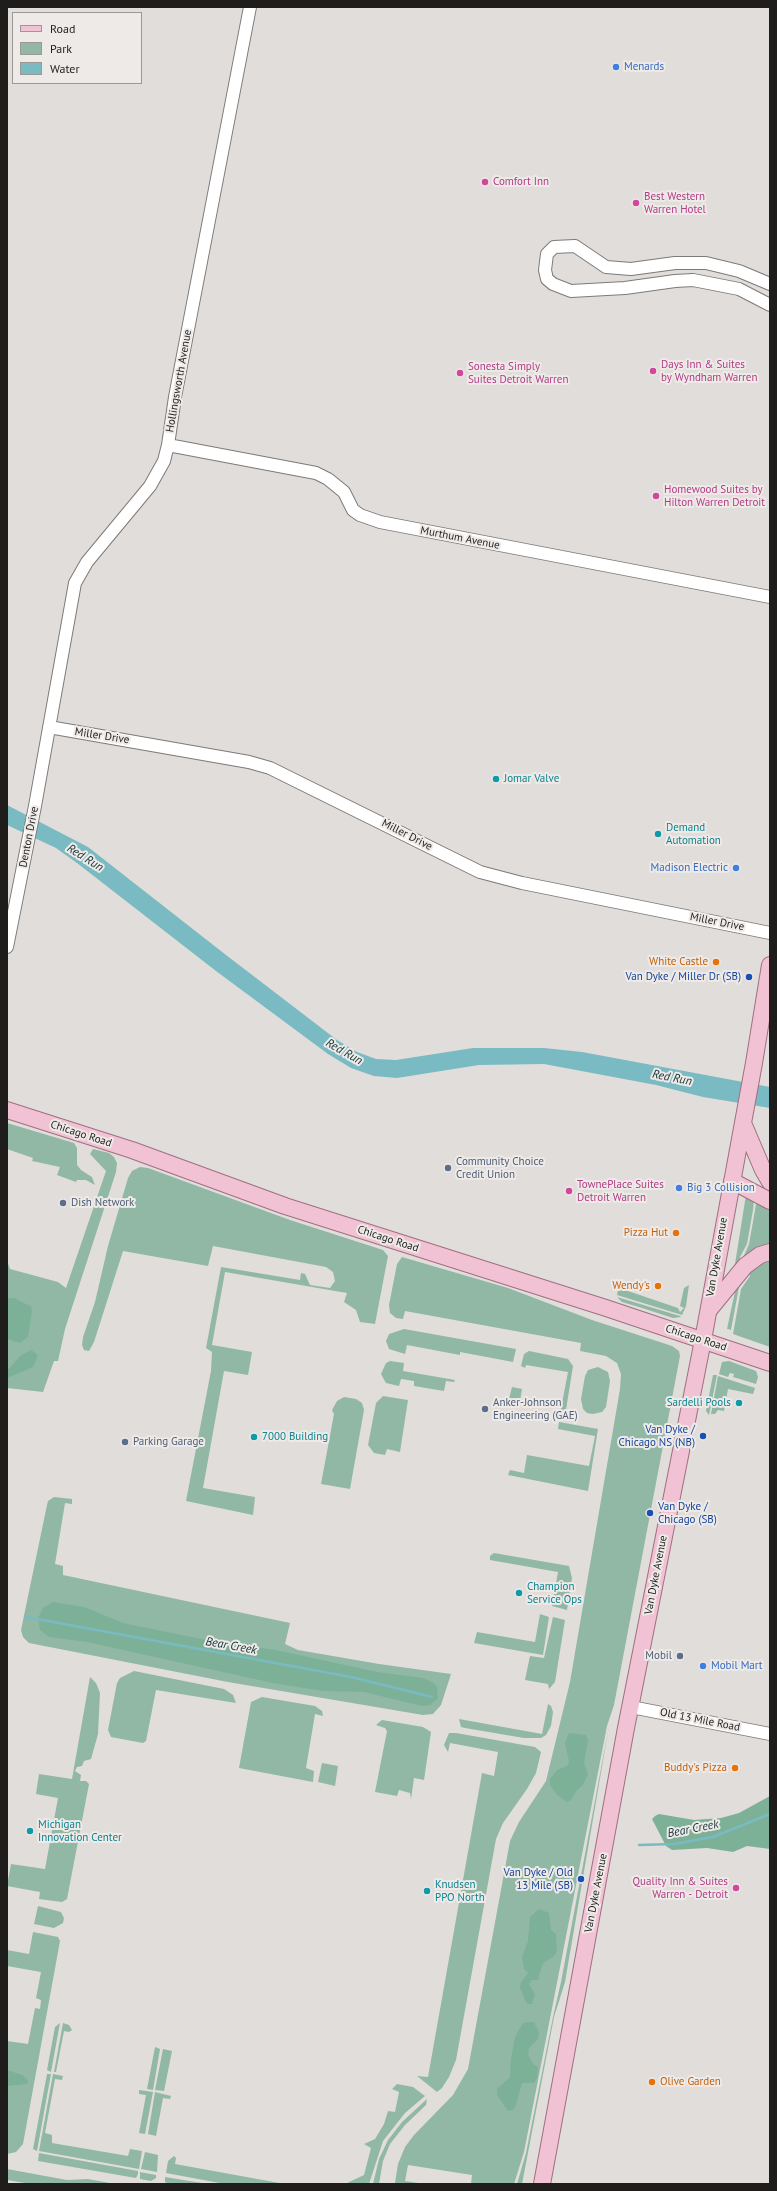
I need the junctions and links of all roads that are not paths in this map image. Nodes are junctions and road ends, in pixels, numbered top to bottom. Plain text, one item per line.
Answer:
1 (250, 7) edge
2 (672, 263) junction
3 (739, 271) junction
4 (675, 280) junction
5 (770, 284) edge
6 (739, 289) junction
7 (770, 305) edge
8 (168, 445) junction
9 (770, 597) edge
10 (49, 727) junction
11 (770, 933) edge
12 (7, 947) edge
13 (770, 965) edge
14 (7, 1110) edge
15 (743, 1123) junction
16 (732, 1181) junction
17 (770, 1182) edge
18 (770, 1201) edge
19 (770, 1252) edge
20 (708, 1311) junction
21 (703, 1340) junction
22 (770, 1363) edge
23 (631, 1707) junction
24 (770, 1734) edge
25 (542, 2184) edge

1 - 8 street, Hollingsworth Avenue
2 - 3 street
2 - 4 street
2 - 4 street
3 - 5 street
3 - 6 street
4 - 6 street
6 - 7 street
8 - 9 street, Murthum Avenue
8 - 10 street, Hollingsworth Avenue
10 - 11 street, Miller Drive
10 - 12 street, Denton Drive
13 - 15 main road, Van Dyke Avenue
14 - 21 main road, Chicago Road
15 - 16 main road, Van Dyke Avenue
15 - 17 main road
16 - 18 main road
16 - 20 main road, Van Dyke Avenue
19 - 20 main road
20 - 21 main road, Van Dyke Avenue
21 - 22 main road, Chicago Road
21 - 23 main road, Van Dyke Avenue
23 - 24 street, Old 13 Mile Road
23 - 25 main road, Van Dyke Avenue

